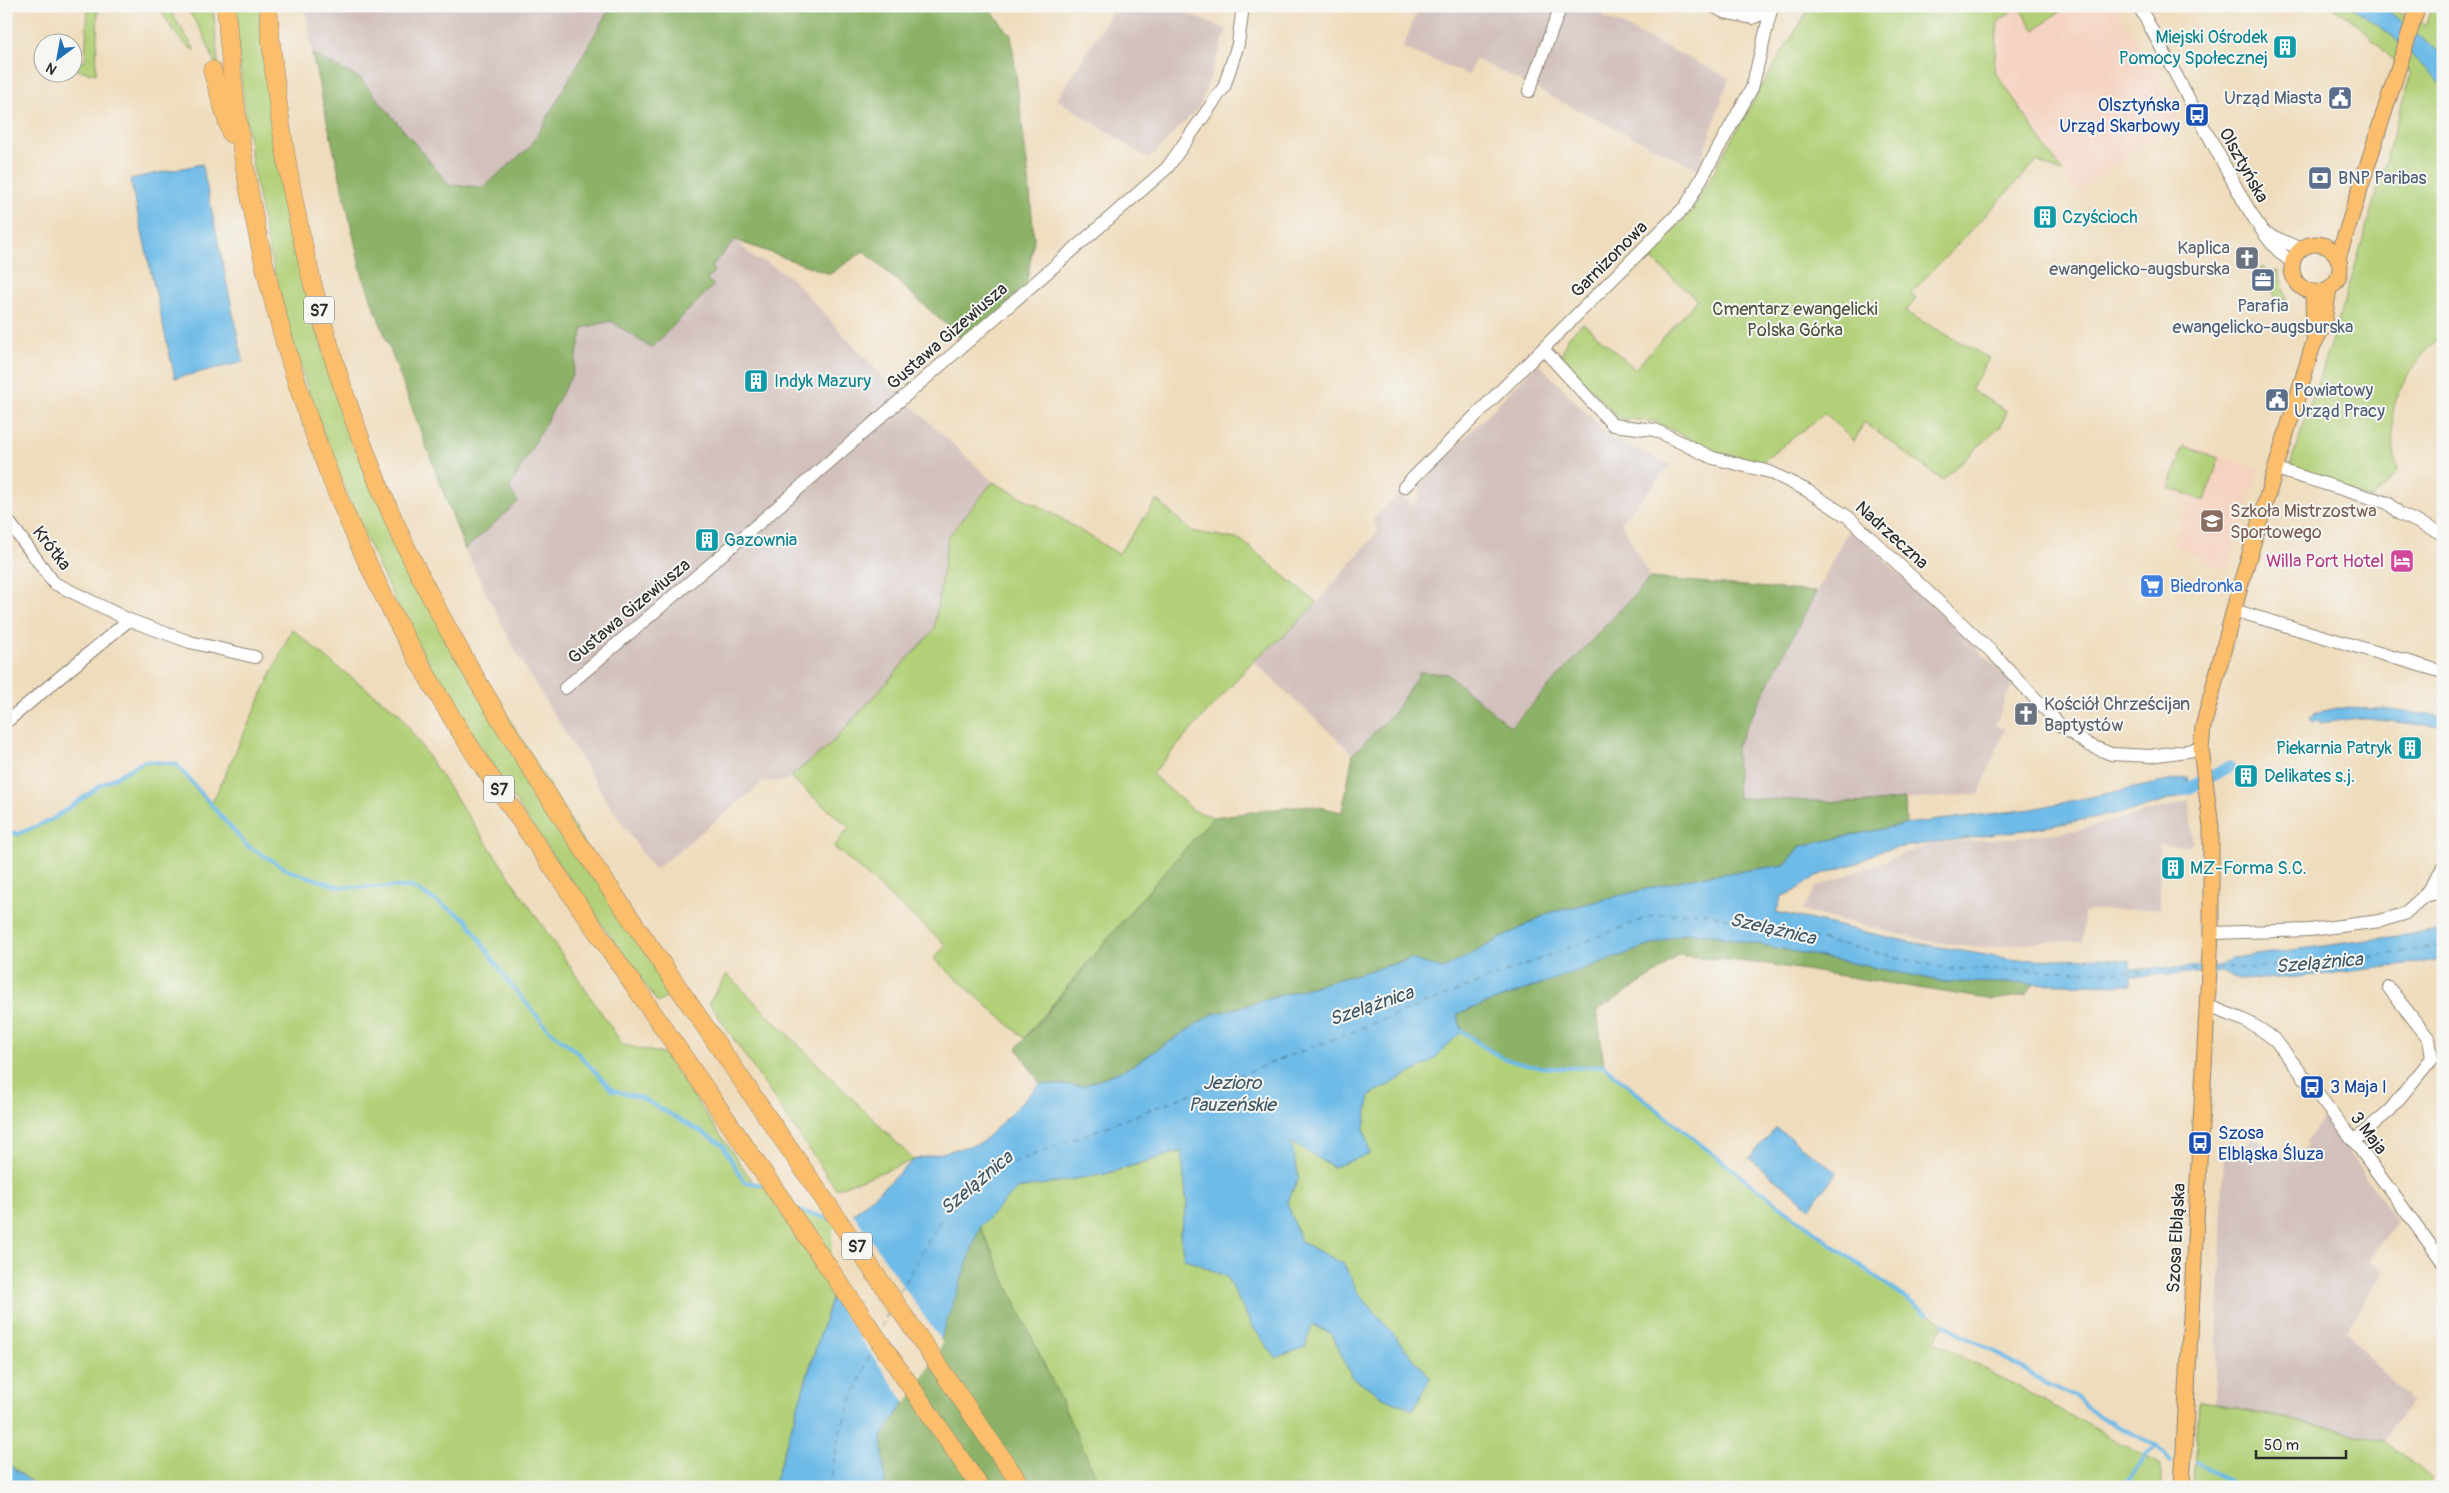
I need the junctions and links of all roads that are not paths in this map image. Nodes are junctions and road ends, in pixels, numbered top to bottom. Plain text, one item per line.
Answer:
1 (226, 6) edge
2 (268, 6) edge
3 (1243, 6) edge
4 (1561, 6) edge
5 (1713, 6) edge
6 (2138, 6) edge
7 (2418, 6) edge
8 (1772, 8) edge
9 (212, 70) dead end
10 (1529, 91) dead end
11 (250, 195) junction
12 (2352, 218) junction
13 (2266, 233) junction
14 (2325, 245) junction
15 (2301, 249) junction
16 (2338, 258) junction
17 (2292, 262) junction
18 (2329, 288) junction
19 (2313, 292) junction
20 (2313, 345) junction
21 (1544, 350) junction
22 (2276, 469) junction
23 (1404, 487) dead end
24 (6, 518) edge
25 (2443, 534) edge
26 (2234, 610) junction
27 (129, 620) junction
28 (255, 657) dead end
29 (2443, 672) edge
30 (565, 688) dead end
31 (6, 722) edge
32 (2200, 749) junction
33 (2443, 868) edge
34 (2443, 892) edge
35 (2424, 896) junction
36 (2210, 937) junction
37 (2389, 988) dead end
38 (2207, 1006) junction
39 (2438, 1058) edge
40 (2354, 1141) junction
41 (2443, 1262) edge
42 (980, 1487) edge
43 (1022, 1487) edge
44 (2182, 1487) edge

1 - 11 highway, S7
2 - 43 highway, S7
3 - 30 street, Gustawa Gizewiusza
4 - 10 street
5 - 8 street, Garnizonowa
6 - 13 street, Olsztyńska
7 - 12 main road
8 - 21 street, Garnizonowa
9 - 11 highway
11 - 42 highway, S7
12 - 14 main road
12 - 16 main road
13 - 15 street, Olsztyńska
13 - 17 street, Olsztyńska
14 - 15 main road
14 - 16 main road
15 - 17 main road
16 - 18 main road
17 - 19 main road
18 - 19 main road
18 - 20 main road
19 - 20 main road
20 - 22 main road, Szosa Elbląska
21 - 23 street, Garnizonowa
21 - 32 street, Nadrzeczna
22 - 25 street
22 - 26 main road, Szosa Elbląska
24 - 27 street, Krótka
26 - 29 street
26 - 32 main road, Szosa Elbląska
27 - 28 street, Krótka
27 - 31 street
32 - 36 main road, Szosa Elbląska
33 - 35 street
34 - 35 street
35 - 36 street
36 - 38 main road, Szosa Elbląska
37 - 39 street
38 - 40 street, 3 Maja
38 - 44 main road, Szosa Elbląska
39 - 40 street
40 - 41 street, 3 Maja

